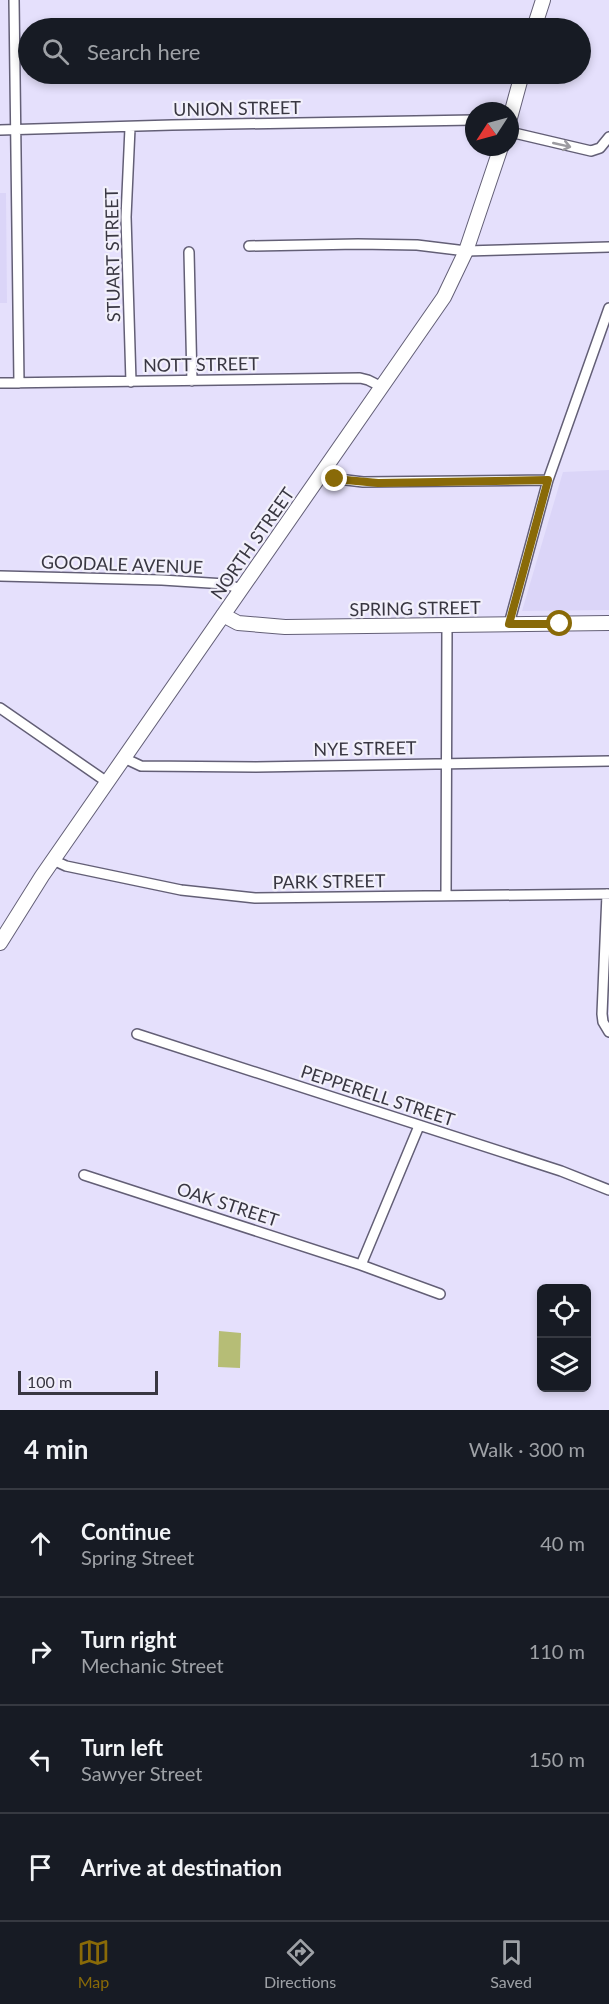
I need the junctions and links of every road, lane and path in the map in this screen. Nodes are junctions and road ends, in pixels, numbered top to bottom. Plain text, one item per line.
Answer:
1 (14, 0) edge
2 (543, 0) edge
3 (537, 18) edge
4 (519, 84) edge
5 (514, 102) edge
6 (465, 120) edge
7 (130, 128) junction
8 (0, 130) edge
9 (16, 130) junction
10 (519, 134) edge
11 (609, 137) edge
12 (498, 156) edge
13 (249, 246) dead end
14 (609, 247) edge
15 (466, 250) junction
16 (189, 252) dead end
17 (609, 308) edge
18 (192, 381) junction
19 (131, 382) junction
20 (0, 383) edge
21 (19, 383) junction
22 (382, 387) junction
23 (322, 474) junction
24 (548, 480) junction
25 (0, 576) edge
26 (241, 589) junction
27 (223, 615) junction
28 (609, 623) edge
29 (509, 624) junction
30 (447, 626) junction
31 (0, 708) edge
32 (124, 759) junction
33 (609, 761) edge
34 (446, 763) junction
35 (107, 782) junction
36 (53, 860) junction
37 (608, 894) edge
38 (446, 895) junction
39 (0, 943) edge
40 (609, 1032) edge
41 (137, 1034) dead end
42 (419, 1126) junction
43 (84, 1175) dead end
44 (609, 1190) edge
45 (361, 1265) junction
46 (440, 1294) dead end

1 - 9 street
2 - 3 main road
4 - 5 main road
6 - 7 street, UNION STREET
7 - 9 street, UNION STREET
7 - 19 street, STUART STREET
8 - 9 street, UNION STREET
9 - 21 street
10 -> 11 street
12 - 15 main road, NORTH STREET
13 - 15 street
14 - 15 street
15 - 22 main road, NORTH STREET
16 - 18 street
17 - 24 street
18 - 19 street, NOTT STREET
18 - 22 street, NOTT STREET
19 - 21 street, NOTT STREET
20 - 21 street, NOTT STREET
22 - 23 main road, NORTH STREET
23 - 24 street
23 - 26 main road, NORTH STREET
24 - 29 street
25 - 26 street, GOODALE AVENUE
26 - 27 main road, NORTH STREET
27 - 30 main road, SPRING STREET
27 - 32 main road, NORTH STREET
28 - 29 main road, SPRING STREET
29 - 30 main road, SPRING STREET
30 - 34 street
31 - 35 street
32 - 34 street, NYE STREET
32 - 35 main road, NORTH STREET
33 - 34 street, NYE STREET
34 - 38 street
35 - 36 main road, NORTH STREET
36 - 38 street, PARK STREET
36 - 39 main road, NORTH STREET
37 - 38 street, PARK STREET
37 - 40 street
41 - 42 street, PEPPERELL STREET
42 - 44 street, PEPPERELL STREET
42 - 45 street
43 - 45 street, OAK STREET
45 - 46 street, OAK STREET

